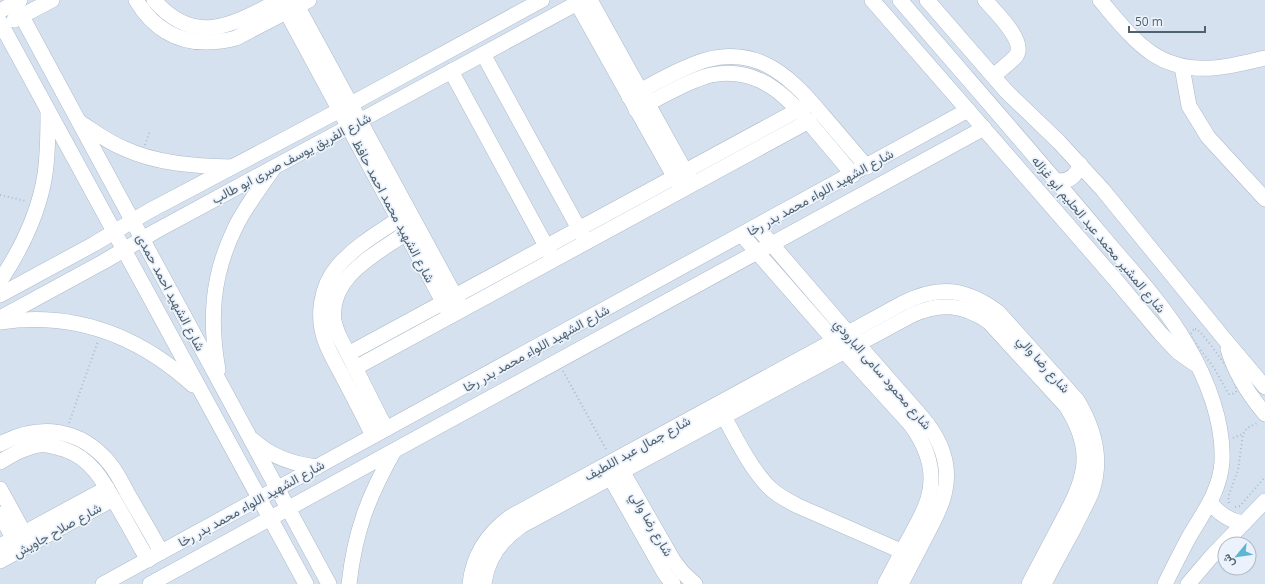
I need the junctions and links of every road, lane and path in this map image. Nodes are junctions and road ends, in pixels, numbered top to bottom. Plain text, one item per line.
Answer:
1 (52, 0) edge
2 (136, 0) edge
3 (154, 0) edge
4 (542, 0) edge
5 (872, 0) edge
6 (900, 0) edge
7 (927, 0) edge
8 (985, 0) edge
9 (1100, 0) edge
10 (583, 1) edge
11 (291, 3) edge
12 (17, 5) edge
13 (0, 11) edge
14 (1, 25) edge
15 (483, 54) junction
16 (1265, 58) edge
17 (1182, 67) junction
18 (451, 71) junction
19 (993, 76) junction
20 (639, 100) junction
21 (811, 102) junction
22 (345, 107) junction
23 (798, 110) junction
24 (968, 110) junction
25 (48, 111) junction
26 (79, 122) junction
27 (809, 122) junction
28 (354, 124) junction
29 (984, 128) junction
30 (1080, 164) junction
31 (275, 166) junction
32 (867, 167) junction
33 (232, 168) junction
34 (853, 174) junction
35 (1091, 176) junction
36 (684, 181) junction
37 (1057, 182) junction
38 (0, 194) edge
39 (1069, 196) junction
40 (1265, 199) edge
41 (39, 204) junction
42 (399, 219) junction
43 (133, 221) junction
44 (757, 227) junction
45 (114, 233) junction
46 (406, 233) junction
47 (583, 235) junction
48 (742, 235) junction
49 (143, 239) junction
50 (772, 245) junction
51 (124, 250) junction
52 (758, 252) junction
53 (550, 253) junction
54 (0, 281) edge
55 (0, 295) edge
56 (453, 306) junction
57 (0, 318) edge
58 (0, 322) edge
59 (102, 329) junction
60 (1226, 341) junction
61 (846, 342) junction
62 (351, 361) junction
63 (557, 362) junction
64 (1198, 366) junction
65 (221, 385) junction
66 (1265, 386) edge
67 (1227, 391) joint
68 (202, 394) junction
69 (720, 410) junction
70 (1262, 418) edge
71 (380, 433) junction
72 (65, 434) junction
73 (249, 436) junction
74 (0, 444) edge
75 (394, 451) junction
76 (0, 462) edge
77 (317, 467) junction
78 (613, 467) junction
79 (104, 469) junction
80 (1265, 478) edge
81 (0, 489) edge
82 (277, 489) junction
83 (110, 494) junction
84 (260, 498) junction
85 (1265, 501) edge
86 (1210, 502) junction
87 (288, 508) junction
88 (0, 514) edge
89 (270, 518) junction
90 (1244, 524) junction
91 (22, 542) junction
92 (0, 546) edge
93 (162, 552) junction
94 (908, 554) junction
95 (1052, 554) junction
96 (148, 560) junction
97 (0, 561) edge
98 (681, 582) edge
99 (103, 584) edge
100 (150, 584) edge
101 (306, 584) edge
102 (329, 584) edge
103 (349, 584) edge
104 (470, 584) edge
105 (484, 584) edge
106 (885, 584) edge
107 (901, 584) edge
108 (1029, 584) edge
109 (1044, 584) edge
110 (1165, 584) edge
111 (1188, 584) edge

1 - 12 street
2 - 11 street
3 - 11 street
4 - 22 street, شارع الفريق يوسف صبرى ابو طالب
5 - 24 street
6 - 37 street, شارع المشير محمد عبد الحليم ابو غزاله
7 - 19 street
8 - 19 street
9 - 17 street
10 - 15 street, شارع الفريق يوسف صبرى ابو طالب
10 - 20 street
11 - 22 street, شارع الشهيد محمد احمد حافظ
12 - 13 street
12 - 14 street
12 - 26 street, شارع الشهيد احمد حمدى
14 - 25 street, شارع الشهيد احمد حمدى
15 - 18 street, شارع الفريق يوسف صبرى ابو طالب
15 - 47 street
16 - 17 street
17 - 40 street
18 - 28 street, شارع الفريق يوسف صبرى ابو طالب
18 - 53 street
19 - 30 street
20 - 21 street
20 - 23 street
20 - 36 street
21 - 23 street
21 - 32 street
22 - 28 street, شارع الشهيد محمد احمد حافظ
22 - 33 street, شارع الفريق يوسف صبرى ابو طالب
23 - 27 street
23 - 36 street
24 - 29 street
24 - 32 street, شارع الشهيد اللواء محمد بدر رخا
25 - 41 street
25 - 45 street, شارع الشهيد احمد حمدى
26 - 33 street
26 - 43 street, شارع الشهيد احمد حمدى
27 - 34 street
27 - 36 street
28 - 31 street, شارع الفريق يوسف صبرى ابو طالب
28 - 42 street, شارع الشهيد محمد احمد حافظ
28 - 56 street, شارع الشهيد محمد احمد حافظ
29 - 50 street, شارع الشهيد اللواء محمد بدر رخا
29 - 64 street
30 - 35 street
30 - 37 street
31 - 49 street, شارع الفريق يوسف صبرى ابو طالب
31 - 65 street
32 - 34 street, شارع الشهيد اللواء محمد بدر رخا
33 - 43 street, شارع الفريق يوسف صبرى ابو طالب
34 - 44 street, شارع الشهيد اللواء محمد بدر رخا
35 - 39 street
35 - 60 street
36 - 47 street
37 - 39 street, شارع المشير محمد عبد الحليم ابو غزاله
38 - 41 path
39 - 64 street, شارع المشير محمد عبد الحليم ابو غزاله
41 - 54 street
42 - 46 street, شارع الشهيد محمد احمد حافظ
42 - 71 street
43 - 45 street, شارع الفريق يوسف صبرى ابو طالب
43 - 49 street, شارع الشهيد احمد حمدى
44 - 48 street, شارع الشهيد اللواء محمد بدر رخا
44 - 50 street, شارع محمود سامى البارودي
45 - 51 street, شارع الشهيد احمد حمدى
45 - 55 street, شارع الفريق يوسف صبرى ابو طالب
46 - 56 street, شارع الشهيد محمد احمد حافظ
46 - 62 street
47 - 53 street
48 - 52 street, شارع محمود سامى البارودي
48 - 71 street, شارع الشهيد اللواء محمد بدر رخا
49 - 51 street, شارع الفريق يوسف صبرى ابو طالب
49 - 65 street, شارع الشهيد احمد حمدى
50 - 52 street, شارع الشهيد اللواء محمد بدر رخا
50 - 61 street, شارع محمود سامى البارودي
51 - 57 street, شارع الفريق يوسف صبرى ابو طالب
51 - 68 street, شارع الشهيد احمد حمدى
52 - 61 street, شارع محمود سامى البارودي
52 - 63 street, شارع الشهيد اللواء محمد بدر رخا
53 - 56 street
56 - 62 street
58 - 59 street
59 - 68 street
59 - 72 path
60 - 66 street
60 - 70 street
61 - 69 street, شارع جمال عبد اللطيف
61 - 94 street, شارع محمود سامى البارودي
61 - 95 street, شارع رضا والي
62 - 71 street
63 - 75 street, شارع الشهيد اللواء محمد بدر رخا
63 - 78 path
64 - 86 street, شارع المشير محمد عبد الحليم ابو غزاله
65 - 73 street, شارع الشهيد احمد حمدى
67 - 67 path
68 - 84 street, شارع الشهيد احمد حمدى
69 - 78 street, شارع جمال عبد اللطيف
69 - 94 street
70 - 80 path
71 - 77 street, شارع الشهيد اللواء محمد بدر رخا
72 - 74 street
72 - 79 street
73 - 77 street
73 - 82 street, شارع الشهيد احمد حمدى
75 - 87 street, شارع الشهيد اللواء محمد بدر رخا
75 - 103 street
76 - 79 street
77 - 82 street, شارع الشهيد اللواء محمد بدر رخا
78 - 98 street, شارع رضا والي
78 - 104 street, شارع جمال عبد اللطيف
78 - 105 street, شارع جمال عبد اللطيف
79 - 83 street
79 - 93 street
81 - 91 street
82 - 84 street, شارع الشهيد اللواء محمد بدر رخا
82 - 87 street, شارع الشهيد احمد حمدى
83 - 91 street, شارع صلاح جاويش
83 - 96 street
84 - 89 street, شارع الشهيد احمد حمدى
84 - 93 street, شارع الشهيد اللواء محمد بدر رخا
85 - 90 street
86 - 90 street
86 - 110 street, شارع المشير محمد عبد الحليم ابو غزاله
87 - 89 street, شارع الشهيد اللواء محمد بدر رخا
87 - 102 street, شارع الشهيد احمد حمدى
88 - 91 street
89 - 100 street, شارع الشهيد اللواء محمد بدر رخا
89 - 101 street, شارع الشهيد احمد حمدى
90 - 111 street
91 - 92 street, شارع صلاح جاويش
91 - 97 street, شارع صلاح جاويش
93 - 96 street, شارع الشهيد اللواء محمد بدر رخا
94 - 106 street, شارع محمود سامى البارودي
94 - 107 street, شارع محمود سامى البارودي
95 - 108 street, شارع رضا والي
95 - 109 street, شارع رضا والي
96 - 99 street, شارع الشهيد اللواء محمد بدر رخا

